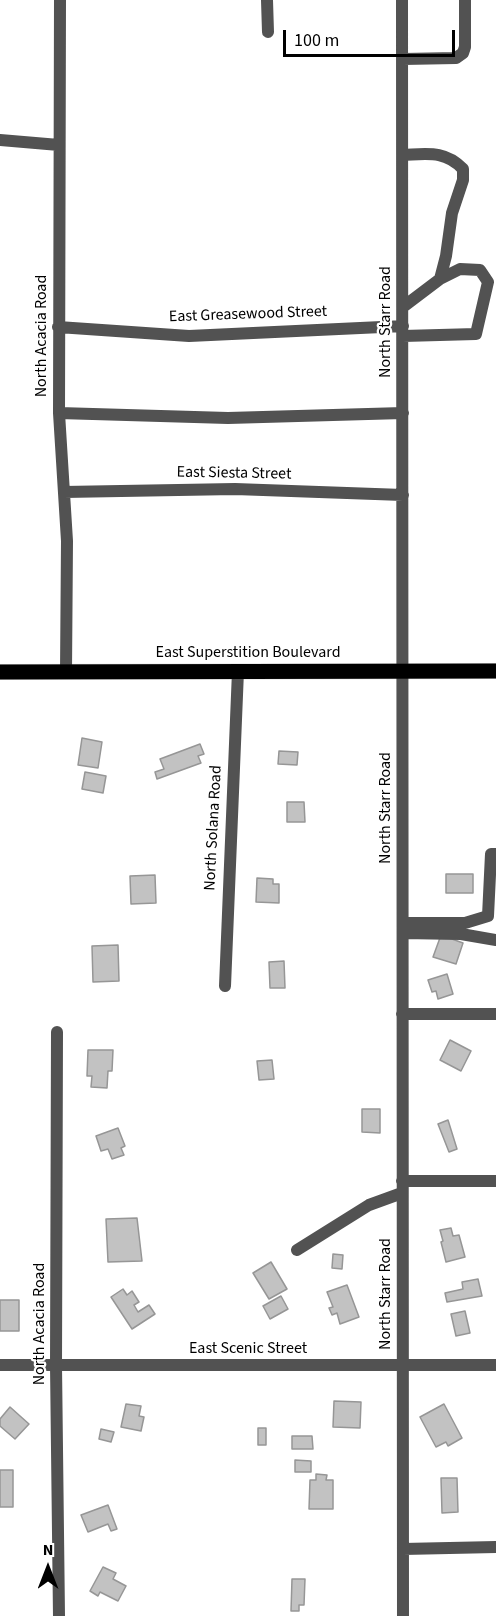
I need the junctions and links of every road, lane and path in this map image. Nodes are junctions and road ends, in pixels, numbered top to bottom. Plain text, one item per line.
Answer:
1 (60, 0) edge
2 (267, 0) edge
3 (402, 0) edge
4 (465, 0) edge
5 (268, 32) dead end
6 (403, 59) junction
7 (0, 140) edge
8 (59, 145) junction
9 (403, 154) junction
10 (440, 279) junction
11 (403, 307) junction
12 (58, 327) junction
13 (403, 331) junction
14 (59, 413) junction
15 (403, 413) junction
16 (64, 492) junction
17 (403, 495) junction
18 (238, 671) junction
19 (403, 671) junction
20 (496, 671) edge
21 (0, 672) edge
22 (66, 672) junction
23 (496, 854) edge
24 (403, 928) junction
25 (496, 940) edge
26 (225, 986) dead end
27 (402, 1014) junction
28 (496, 1014) edge
29 (57, 1032) dead end
30 (496, 1182) edge
31 (402, 1187) junction
32 (297, 1250) dead end
33 (0, 1365) edge
34 (56, 1365) junction
35 (403, 1365) junction
36 (496, 1365) edge
37 (496, 1547) edge
38 (403, 1549) junction
39 (59, 1616) edge
40 (403, 1616) edge

1 - 8 street, North Acacia Road
2 - 5 street
3 - 6 street, North Starr Road
4 - 6 street
6 - 9 street, North Starr Road
7 - 8 street
8 - 12 street, North Acacia Road
9 - 10 street
9 - 11 street, North Starr Road
10 - 11 street
10 - 13 street, East Greasewood Street
11 - 13 street, North Starr Road
12 - 13 street, East Greasewood Street
12 - 14 street, North Acacia Road
13 - 15 street, North Starr Road
14 - 15 street
14 - 16 street, North Acacia Road
15 - 17 street, North Starr Road
16 - 17 street, East Siesta Street
16 - 22 street, North Acacia Road
17 - 19 street, North Starr Road
18 - 19 main road, East Superstition Boulevard
18 - 22 main road, East Superstition Boulevard
18 - 26 street, North Solana Road
19 - 20 main road, East Superstition Boulevard
19 - 24 street, North Starr Road
21 - 22 main road, East Superstition Boulevard
23 - 24 street
24 - 25 street
24 - 27 street, North Starr Road
27 - 28 street
27 - 31 street, North Starr Road
29 - 34 street, North Acacia Road
30 - 31 street
31 - 32 street
31 - 35 street, North Starr Road
33 - 34 street, East Scenic Street
34 - 35 street, East Scenic Street
34 - 39 street, North Acacia Road
35 - 36 street, East Scenic Street
35 - 38 street, North Starr Road
37 - 38 street
38 - 40 street, North Starr Road

